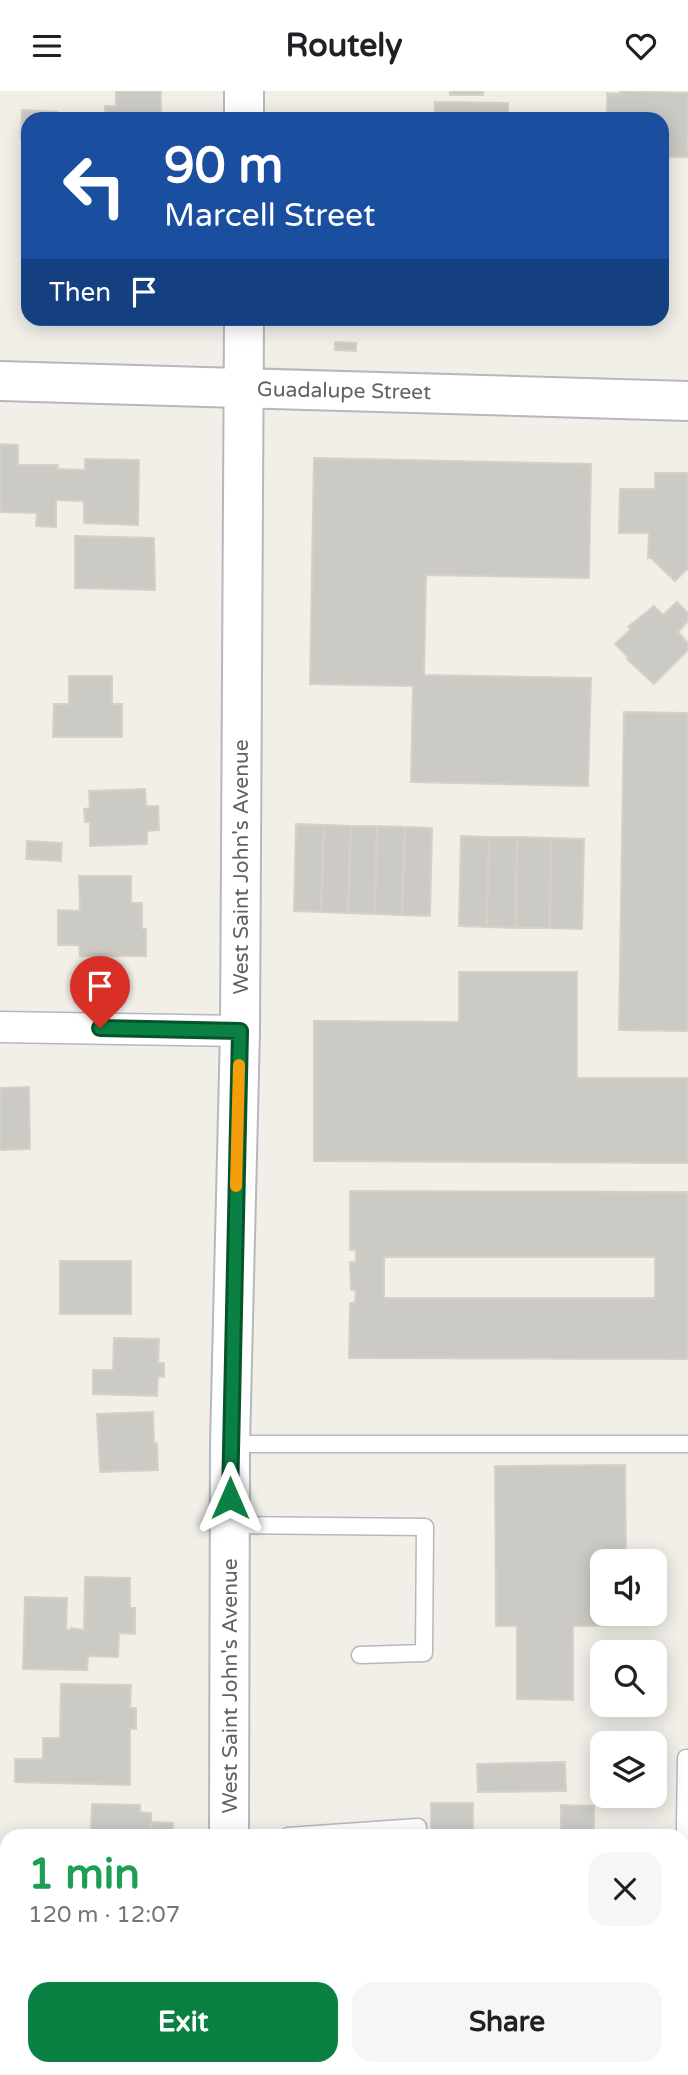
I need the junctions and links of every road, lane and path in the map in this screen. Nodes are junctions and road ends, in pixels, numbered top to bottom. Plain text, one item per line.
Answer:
1 (244, 91) edge
2 (244, 112) edge
3 (244, 326) edge
4 (0, 381) edge
5 (243, 389) junction
6 (688, 401) edge
7 (0, 1027) edge
8 (240, 1031) junction
9 (230, 1444) junction
10 (688, 1444) edge
11 (230, 1525) junction
12 (360, 1655) dead end
13 (688, 1758) edge
14 (418, 1827) dead end
15 (229, 1829) edge
16 (387, 1829) edge
17 (685, 1829) edge

1 - 2 street
3 - 5 street, West Saint John's Avenue
4 - 5 street, Guadalupe Street
5 - 6 street, Guadalupe Street
5 - 8 street, West Saint John's Avenue
7 - 8 street
8 - 9 street, West Saint John's Avenue
9 - 10 lane
9 - 11 street, West Saint John's Avenue
11 - 12 lane
11 - 15 street, West Saint John's Avenue
13 - 17 lane
14 - 16 lane

